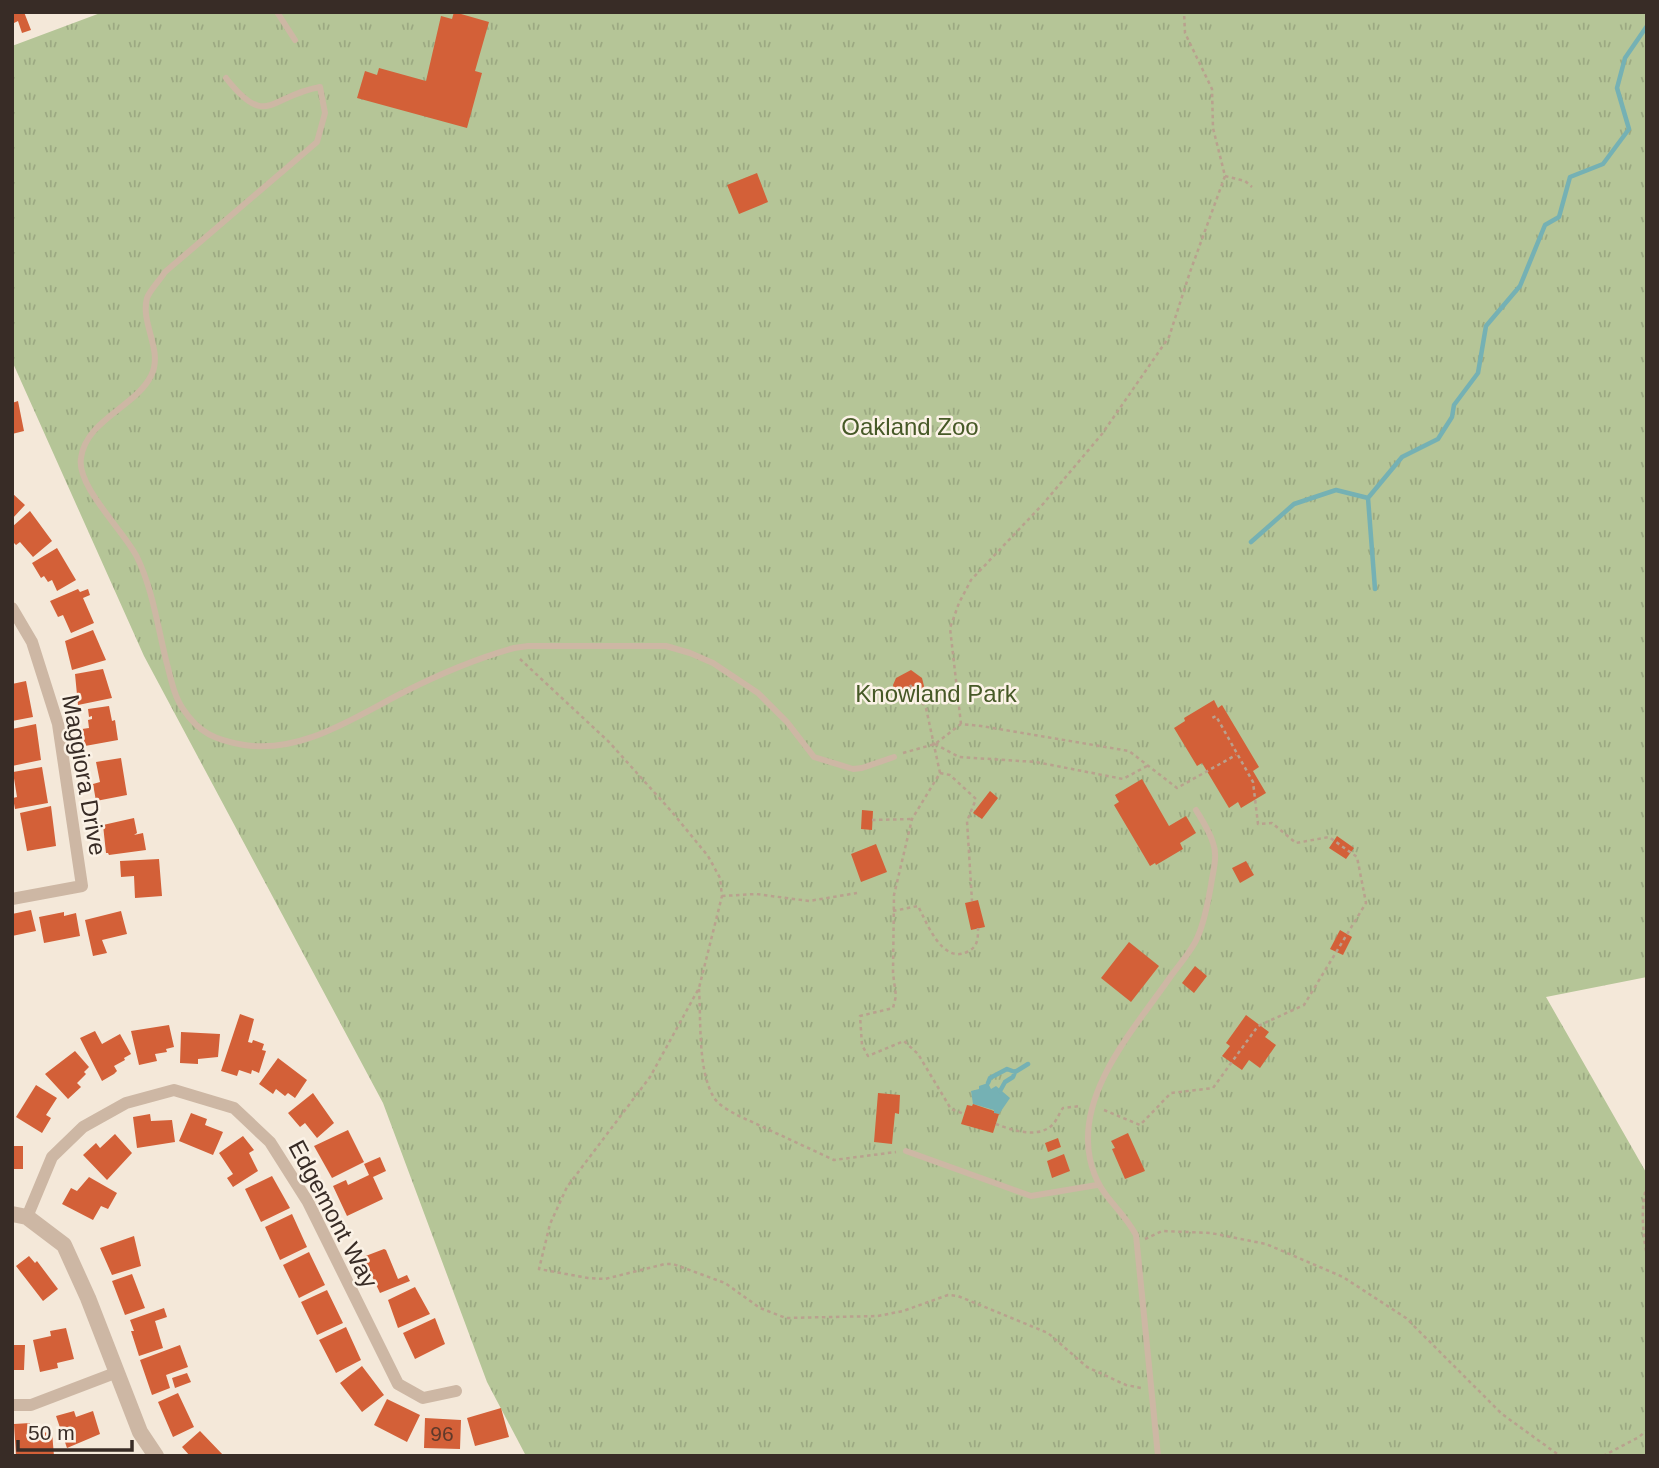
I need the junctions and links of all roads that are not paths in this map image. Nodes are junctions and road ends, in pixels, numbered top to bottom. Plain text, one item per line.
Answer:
1 (277, 12) edge
2 (295, 40) dead end
3 (226, 78) dead end
4 (12, 608) edge
5 (894, 757) road end
6 (1196, 810) dead end
7 (12, 899) edge
8 (906, 1151) road end
9 (1097, 1185) junction
10 (19, 1215) edge
11 (115, 1373) junction
12 (456, 1391) dead end
13 (12, 1405) edge
14 (156, 1456) edge
15 (1158, 1456) edge

1 - 2 lane
3 - 5 lane
4 - 7 street, Maggiora Drive
6 - 9 lane
8 - 9 lane
9 - 15 lane
10 - 11 street
10 - 12 street, Edgemont Way
11 - 13 street
11 - 14 street

